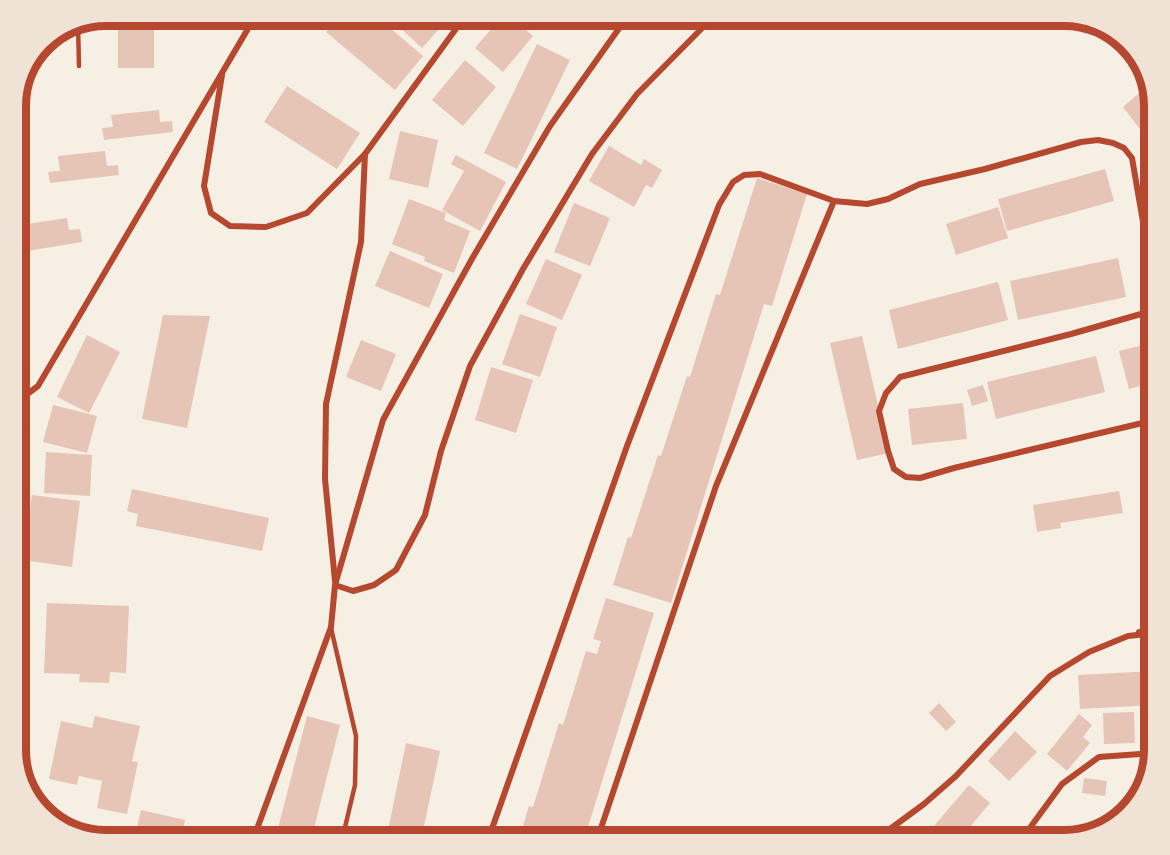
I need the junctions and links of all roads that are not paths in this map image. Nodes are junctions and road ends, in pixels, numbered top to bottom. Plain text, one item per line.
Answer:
1 (250, 25) edge
2 (459, 25) edge
3 (622, 25) edge
4 (705, 25) edge
5 (78, 31) edge
6 (79, 66) dead end
7 (223, 70) junction
8 (365, 154) junction
9 (834, 201) junction
10 (1144, 228) edge
11 (1144, 313) edge
12 (26, 395) edge
13 (1144, 423) edge
14 (335, 585) junction
15 (331, 627) junction
16 (1144, 631) edge
17 (1144, 634) edge
18 (1128, 636) junction
19 (1144, 754) edge
20 (257, 830) edge
21 (344, 830) edge
22 (492, 830) edge
23 (600, 830) edge
24 (889, 830) edge
25 (1028, 830) edge

1 - 7 street
2 - 8 street
3 - 14 street
4 - 14 street
5 - 6 lane
7 - 8 street
7 - 12 street
8 - 14 street
9 - 10 street
9 - 22 street
9 - 23 street
11 - 13 street
14 - 15 street
15 - 20 street
15 - 21 lane
16 - 18 street
17 - 18 street
18 - 24 street
19 - 25 street

